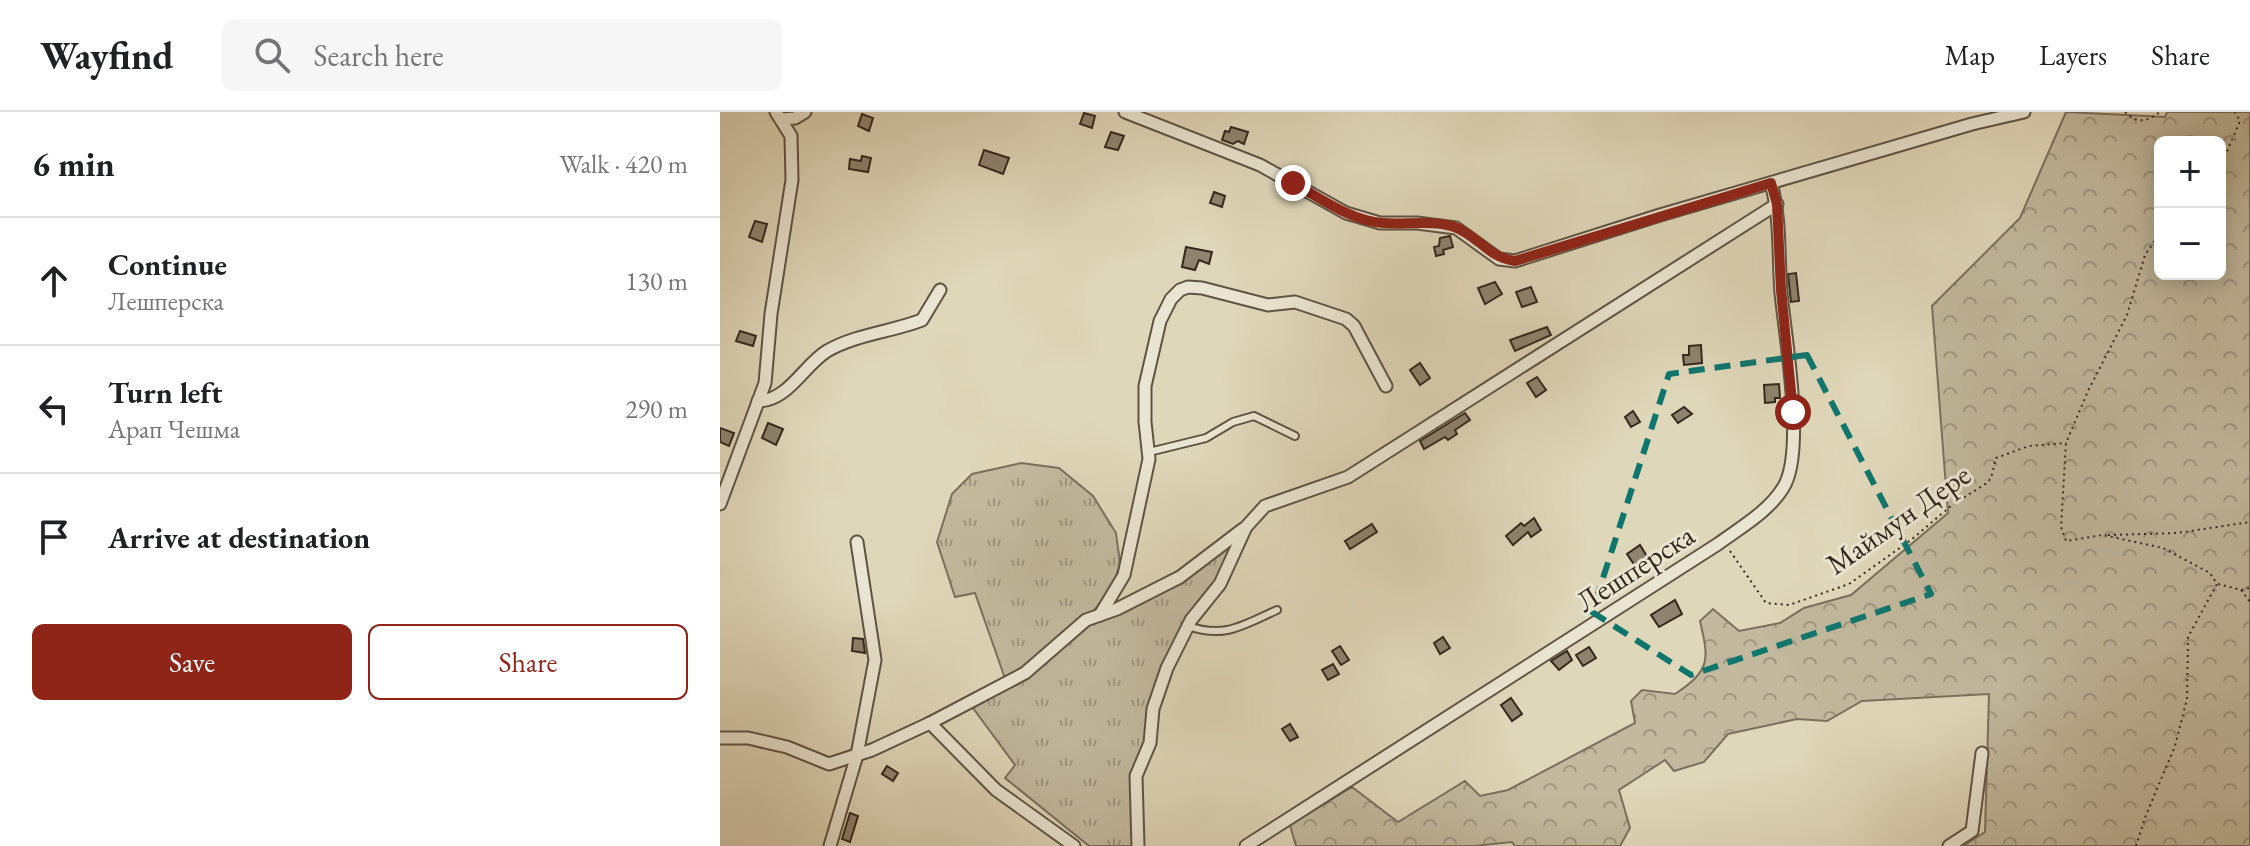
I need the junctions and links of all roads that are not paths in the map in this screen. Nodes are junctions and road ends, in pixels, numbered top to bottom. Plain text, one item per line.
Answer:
1 (805, 112) edge
2 (1125, 112) edge
3 (2024, 112) edge
4 (779, 115) edge
5 (1771, 183) junction
6 (1777, 204) junction
7 (940, 290) dead end
8 (1386, 386) dead end
9 (758, 401) junction
10 (1295, 436) dead end
11 (1149, 452) junction
12 (720, 504) edge
13 (1246, 527) junction
14 (857, 542) dead end
15 (1277, 610) dead end
16 (1100, 615) junction
17 (1188, 626) junction
18 (930, 723) junction
19 (720, 738) edge
20 (1982, 753) dead end
21 (857, 755) junction
22 (830, 846) edge
23 (1074, 846) edge
24 (1138, 846) edge
25 (1246, 846) edge
26 (1949, 846) edge

1 - 4 street
2 - 5 street
3 - 5 street
4 - 9 street
5 - 6 street, Лешперска
6 - 13 street
6 - 25 street, Лешперска
7 - 9 street
8 - 11 street
9 - 12 street
10 - 11 lane
11 - 16 street
13 - 16 street
13 - 17 street
14 - 21 street
15 - 17 lane
16 - 18 street
17 - 24 street
18 - 21 street
18 - 23 street
19 - 21 street
20 - 26 street
21 - 22 street

